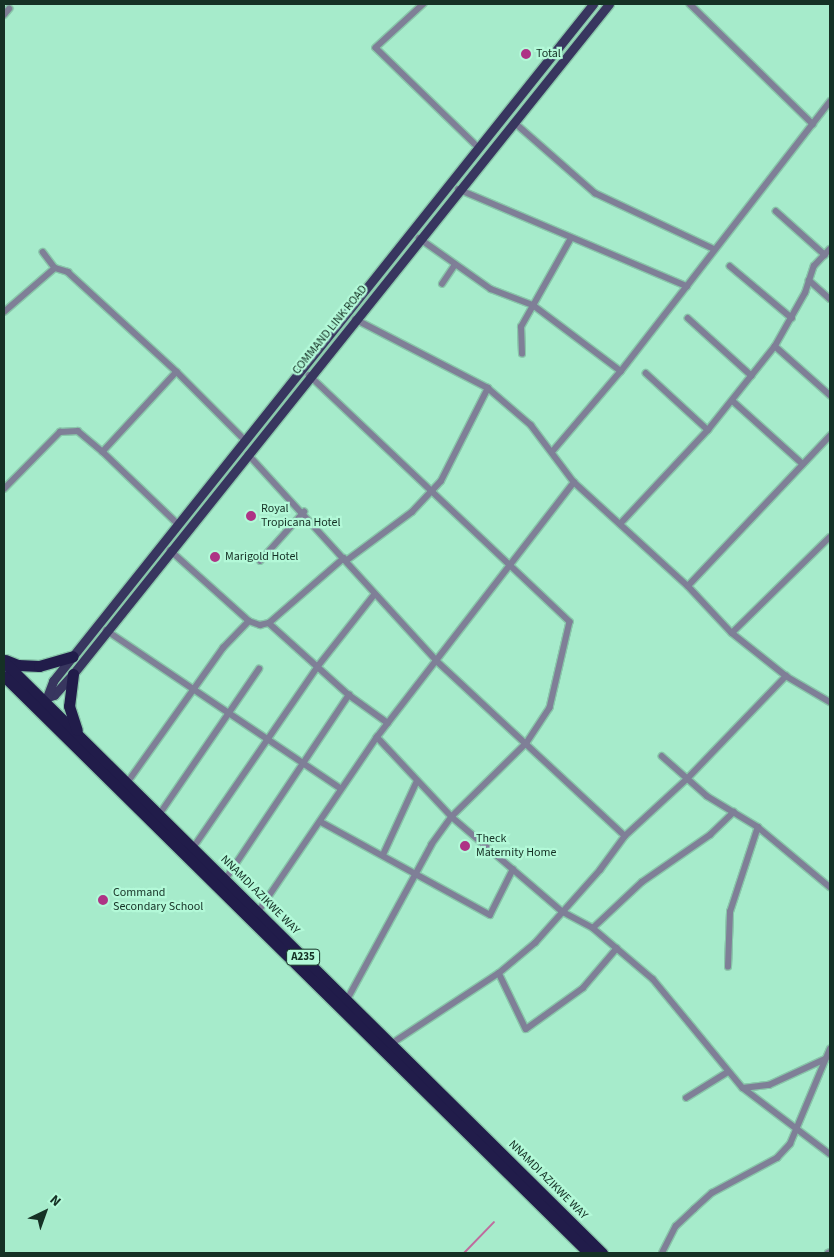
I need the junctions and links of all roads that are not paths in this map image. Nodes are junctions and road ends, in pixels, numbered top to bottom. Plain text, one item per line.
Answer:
1 (424, 4) edge
2 (593, 4) edge
3 (609, 4) edge
4 (690, 4) edge
5 (9, 10) dead end
6 (4, 15) edge
7 (830, 102) edge
8 (514, 122) junction
9 (813, 124) junction
10 (478, 147) junction
11 (458, 189) junction
12 (776, 211) dead end
13 (419, 238) junction
14 (570, 240) junction
15 (714, 249) junction
16 (830, 249) edge
17 (43, 252) dead end
18 (824, 255) junction
19 (455, 265) junction
20 (730, 266) dead end
21 (55, 268) junction
22 (809, 280) junction
23 (442, 284) dead end
24 (687, 286) junction
25 (830, 299) edge
26 (533, 305) junction
27 (4, 312) edge
28 (688, 318) dead end
29 (792, 318) junction
30 (355, 319) junction
31 (775, 346) junction
32 (522, 354) dead end
33 (621, 371) junction
34 (177, 372) junction
35 (646, 373) dead end
36 (309, 375) junction
37 (752, 376) junction
38 (488, 388) junction
39 (830, 395) edge
40 (277, 400) junction
41 (733, 401) junction
42 (285, 407) junction
43 (708, 430) junction
44 (830, 436) edge
45 (245, 440) junction
46 (104, 452) junction
47 (552, 452) junction
48 (248, 453) junction
49 (803, 464) junction
50 (574, 482) junction
51 (4, 489) edge
52 (430, 492) junction
53 (304, 512) junction
54 (178, 524) junction
55 (620, 524) junction
56 (830, 537) edge
57 (170, 550) junction
58 (345, 559) junction
59 (260, 561) dead end
60 (511, 565) junction
61 (688, 586) junction
62 (374, 595) junction
63 (249, 621) junction
64 (269, 623) junction
65 (106, 630) junction
66 (732, 632) junction
67 (73, 656) junction
68 (4, 661) edge
69 (438, 662) junction
70 (318, 666) junction
71 (259, 668) dead end
72 (73, 674) junction
73 (4, 676) edge
74 (786, 676) junction
75 (191, 690) junction
76 (21, 694) junction
77 (349, 694) junction
78 (43, 700) junction
79 (830, 702) edge
80 (227, 715) junction
81 (388, 724) junction
82 (60, 731) junction
83 (377, 737) junction
84 (266, 741) junction
85 (527, 743) junction
86 (88, 745) junction
87 (662, 756) dead end
88 (302, 763) junction
89 (687, 779) junction
90 (416, 781) junction
91 (127, 783) junction
92 (340, 788) junction
93 (734, 812) junction
94 (159, 815) junction
95 (452, 817) junction
96 (321, 822) junction
97 (758, 827) junction
98 (625, 836) junction
99 (193, 848) junction
100 (383, 855) junction
101 (513, 869) junction
102 (417, 875) junction
103 (225, 880) junction
104 (830, 887) edge
105 (258, 912) junction
106 (563, 912) junction
107 (593, 928) junction
108 (617, 948) junction
109 (728, 967) dead end
110 (500, 973) junction
111 (347, 1001) junction
112 (391, 1044) junction
113 (830, 1049) edge
114 (825, 1059) junction
115 (728, 1072) junction
116 (742, 1088) junction
117 (686, 1098) dead end
118 (799, 1128) junction
119 (830, 1154) edge
120 (589, 1253) edge
121 (602, 1253) edge
122 (662, 1253) edge

1 - 10 street
2 - 10 main road, COMMAND LINK ROAD
3 - 8 main road, COMMAND LINK ROAD
4 - 9 street
5 - 6 street
7 - 9 street
8 - 11 main road, COMMAND LINK ROAD
8 - 15 street
9 - 15 street
10 - 40 main road, COMMAND LINK ROAD
11 - 13 main road, COMMAND LINK ROAD
11 - 14 street
12 - 18 street
13 - 19 street
13 - 30 main road, COMMAND LINK ROAD
14 - 24 street
14 - 26 street
15 - 24 street
16 - 18 street
17 - 21 street
18 - 22 street
19 - 23 street
19 - 26 street
20 - 29 street
21 - 27 street
21 - 34 street
22 - 25 street
22 - 29 street
24 - 33 street
26 - 32 street
26 - 33 street
28 - 37 street
29 - 31 street
30 - 36 main road, COMMAND LINK ROAD
30 - 38 street
31 - 37 street
31 - 39 street
33 - 47 street
34 - 45 street
34 - 46 street
35 - 43 street
36 - 42 main road, COMMAND LINK ROAD
36 - 52 street
37 - 41 street
38 - 47 street
38 - 52 street
40 - 42 main road
40 - 45 main road, COMMAND LINK ROAD
41 - 43 street
41 - 49 street
42 - 48 main road, COMMAND LINK ROAD
43 - 55 street
44 - 49 street
45 - 54 main road, COMMAND LINK ROAD
46 - 51 street
46 - 54 street
47 - 50 street
48 - 53 street
48 - 57 main road, COMMAND LINK ROAD
49 - 61 street
50 - 55 street
50 - 60 street
52 - 58 street
52 - 60 street
53 - 58 street
53 - 59 street
54 - 67 main road, COMMAND LINK ROAD
55 - 61 street
56 - 66 street
57 - 63 street
57 - 65 main road, COMMAND LINK ROAD
58 - 62 street
58 - 64 street
60 - 69 street
60 - 85 street
61 - 66 street
62 - 69 street
62 - 70 street
63 - 64 street
63 - 75 street
64 - 70 street
65 - 72 main road, COMMAND LINK ROAD
65 - 75 street
66 - 74 street
67 - 68 highway
67 - 78 main road, COMMAND LINK ROAD
68 - 78 highway, NNAMDI AZIKWE WAY / A235
69 - 81 street
69 - 85 street
70 - 77 street
70 - 84 street
71 - 80 street
72 - 78 main road, COMMAND LINK ROAD
72 - 86 highway
73 - 76 highway, NNAMDI AZIKWE WAY / A235
74 - 79 street
74 - 89 street
75 - 80 street
75 - 91 street
76 - 78 main road
76 - 82 highway, NNAMDI AZIKWE WAY / A235
77 - 81 street
77 - 88 street
78 - 82 main road
78 - 86 highway, NNAMDI AZIKWE WAY / A235
80 - 84 street
80 - 94 street
81 - 83 street
82 - 120 highway, NNAMDI AZIKWE WAY / A235
83 - 90 street
83 - 92 street
84 - 88 street
84 - 99 street
85 - 95 street
85 - 98 street
86 - 91 highway, NNAMDI AZIKWE WAY / A235
87 - 89 street
88 - 92 street
88 - 103 street
89 - 93 street
89 - 98 street
90 - 95 street
90 - 100 street
91 - 94 highway, NNAMDI AZIKWE WAY / A235
92 - 96 street
93 - 97 street
93 - 107 street
94 - 99 highway, NNAMDI AZIKWE WAY / A235
95 - 101 street
95 - 102 street
96 - 100 street
96 - 105 street
97 - 104 street
97 - 109 street
98 - 106 street
99 - 103 highway, NNAMDI AZIKWE WAY / A235
100 - 102 street
101 - 102 street
101 - 106 street
102 - 111 street
103 - 105 highway, NNAMDI AZIKWE WAY / A235
105 - 111 highway, NNAMDI AZIKWE WAY / A235
106 - 107 street
106 - 110 street
107 - 108 street
108 - 110 street
108 - 115 street
110 - 112 street
111 - 112 highway, NNAMDI AZIKWE WAY / A235
112 - 121 highway, NNAMDI AZIKWE WAY / A235
113 - 114 street
114 - 116 street
114 - 118 street
115 - 116 street
115 - 117 street
116 - 118 street
118 - 119 street
118 - 122 street

